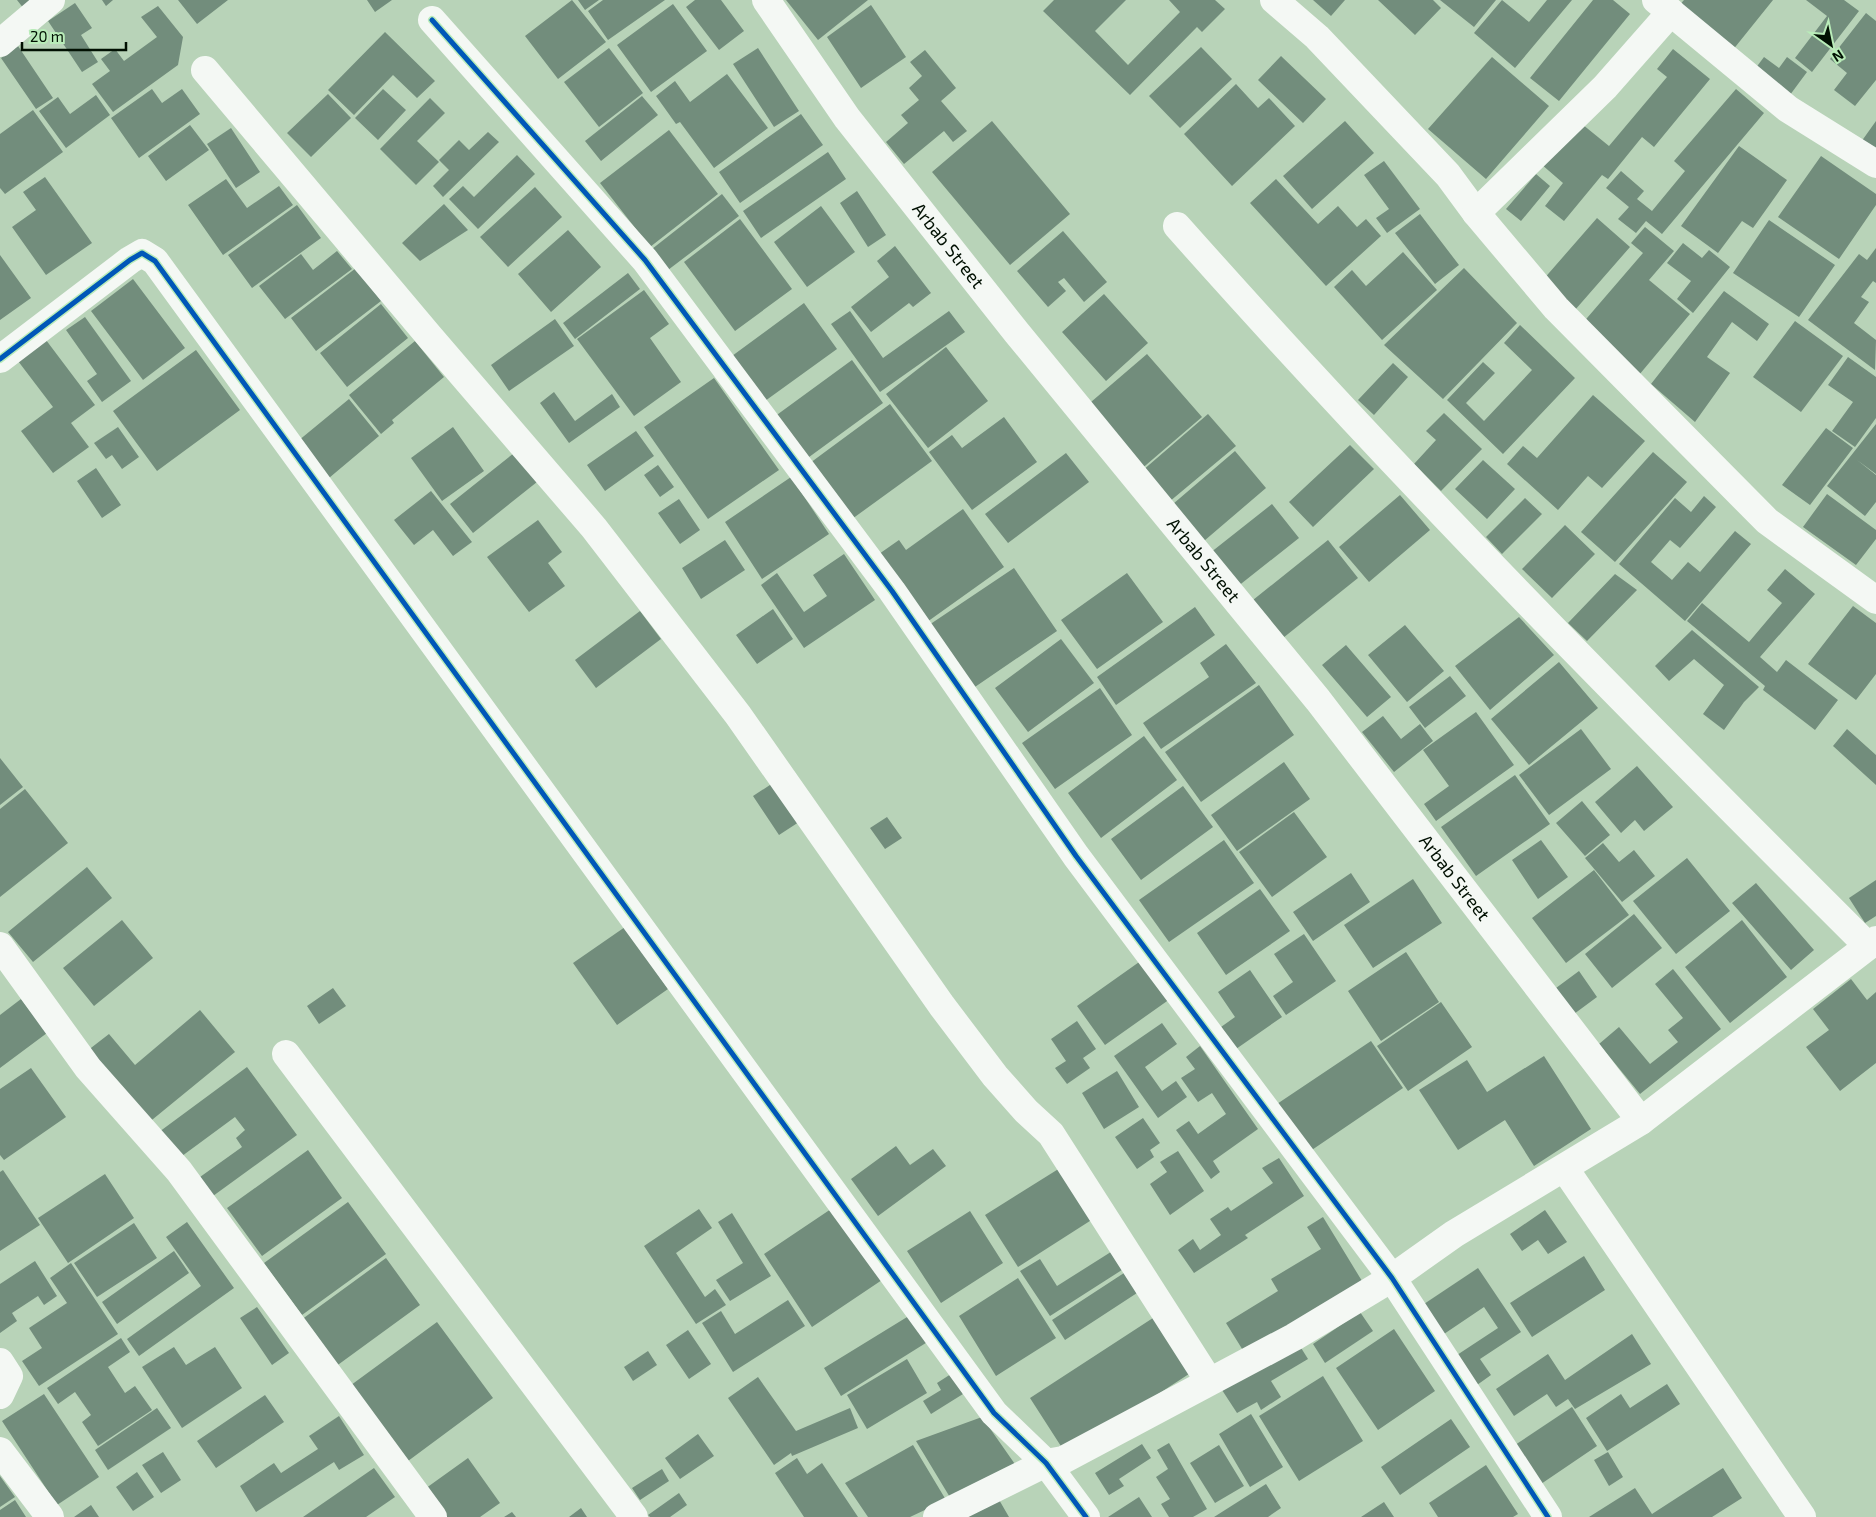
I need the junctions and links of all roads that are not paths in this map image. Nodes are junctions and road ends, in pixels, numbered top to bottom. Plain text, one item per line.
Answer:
1 (51, 0) edge
2 (766, 0) edge
3 (1274, 0) edge
4 (1664, 6) edge
5 (432, 20) dead end
6 (0, 43) edge
7 (205, 70) dead end
8 (1876, 164) edge
9 (1476, 213) junction
10 (1177, 226) dead end
11 (0, 359) edge
12 (1876, 600) edge
13 (1872, 943) edge
14 (0, 946) edge
15 (286, 1054) dead end
16 (1641, 1121) junction
17 (1565, 1169) junction
18 (1392, 1278) junction
19 (0, 1362) edge
20 (1209, 1381) junction
21 (0, 1395) edge
22 (0, 1451) edge
23 (1046, 1463) junction
24 (50, 1517) edge
25 (433, 1517) edge
26 (634, 1517) edge
27 (937, 1517) edge
28 (1086, 1517) edge
29 (1548, 1517) edge
30 (1802, 1517) edge

1 - 6 street
2 - 16 street, Arbab Street
3 - 9 street
4 - 8 street
4 - 9 street
5 - 18 street
7 - 20 street
9 - 12 street
10 - 13 street
11 - 23 street
13 - 16 street
14 - 25 street
15 - 26 street
16 - 17 street
17 - 18 street
17 - 30 street
18 - 20 street
18 - 29 street
19 - 21 street
20 - 23 street
22 - 24 street
23 - 27 street
23 - 28 street

